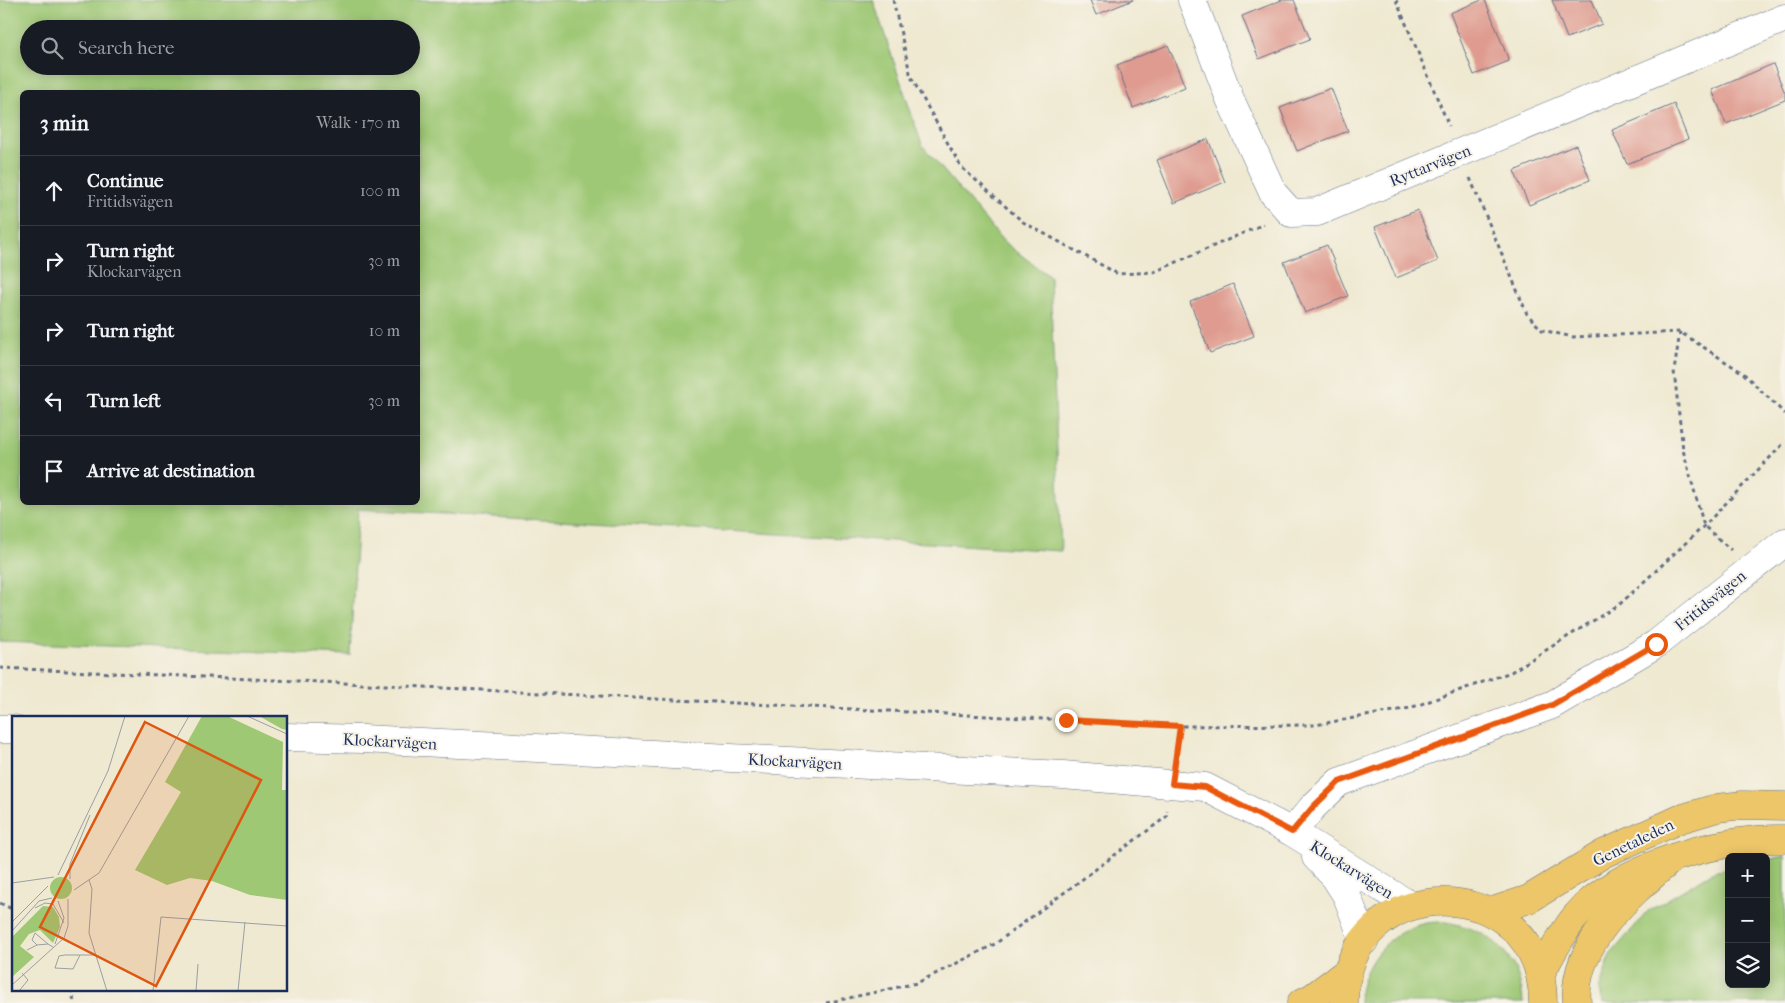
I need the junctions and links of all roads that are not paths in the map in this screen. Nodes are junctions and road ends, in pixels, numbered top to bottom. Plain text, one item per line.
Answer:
1 (1192, 0) edge
2 (1785, 18) edge
3 (1785, 542) edge
4 (288, 737) edge
5 (1785, 806) edge
6 (1292, 832) junction
7 (1785, 839) edge
8 (1673, 858) junction
9 (1411, 906) junction
10 (1490, 912) junction
11 (1364, 940) junction
12 (1348, 971) junction
13 (1540, 975) junction
14 (1302, 1003) edge
15 (1344, 1003) edge
16 (1544, 1003) edge
17 (1577, 1003) edge

1 - 2 street, Ryttarvägen
3 - 6 street, Fritidsvägen
4 - 6 street, Klockarvägen
5 - 10 main road, Genetaleden
6 - 9 street, Klockarvägen
6 - 11 street, Klockarvägen
7 - 8 main road, Genetaleden
8 - 13 main road, Genetaleden
8 - 17 main road
9 - 10 main road
9 - 11 main road
10 - 13 main road
11 - 12 main road
12 - 14 main road
12 - 15 main road
13 - 16 main road

